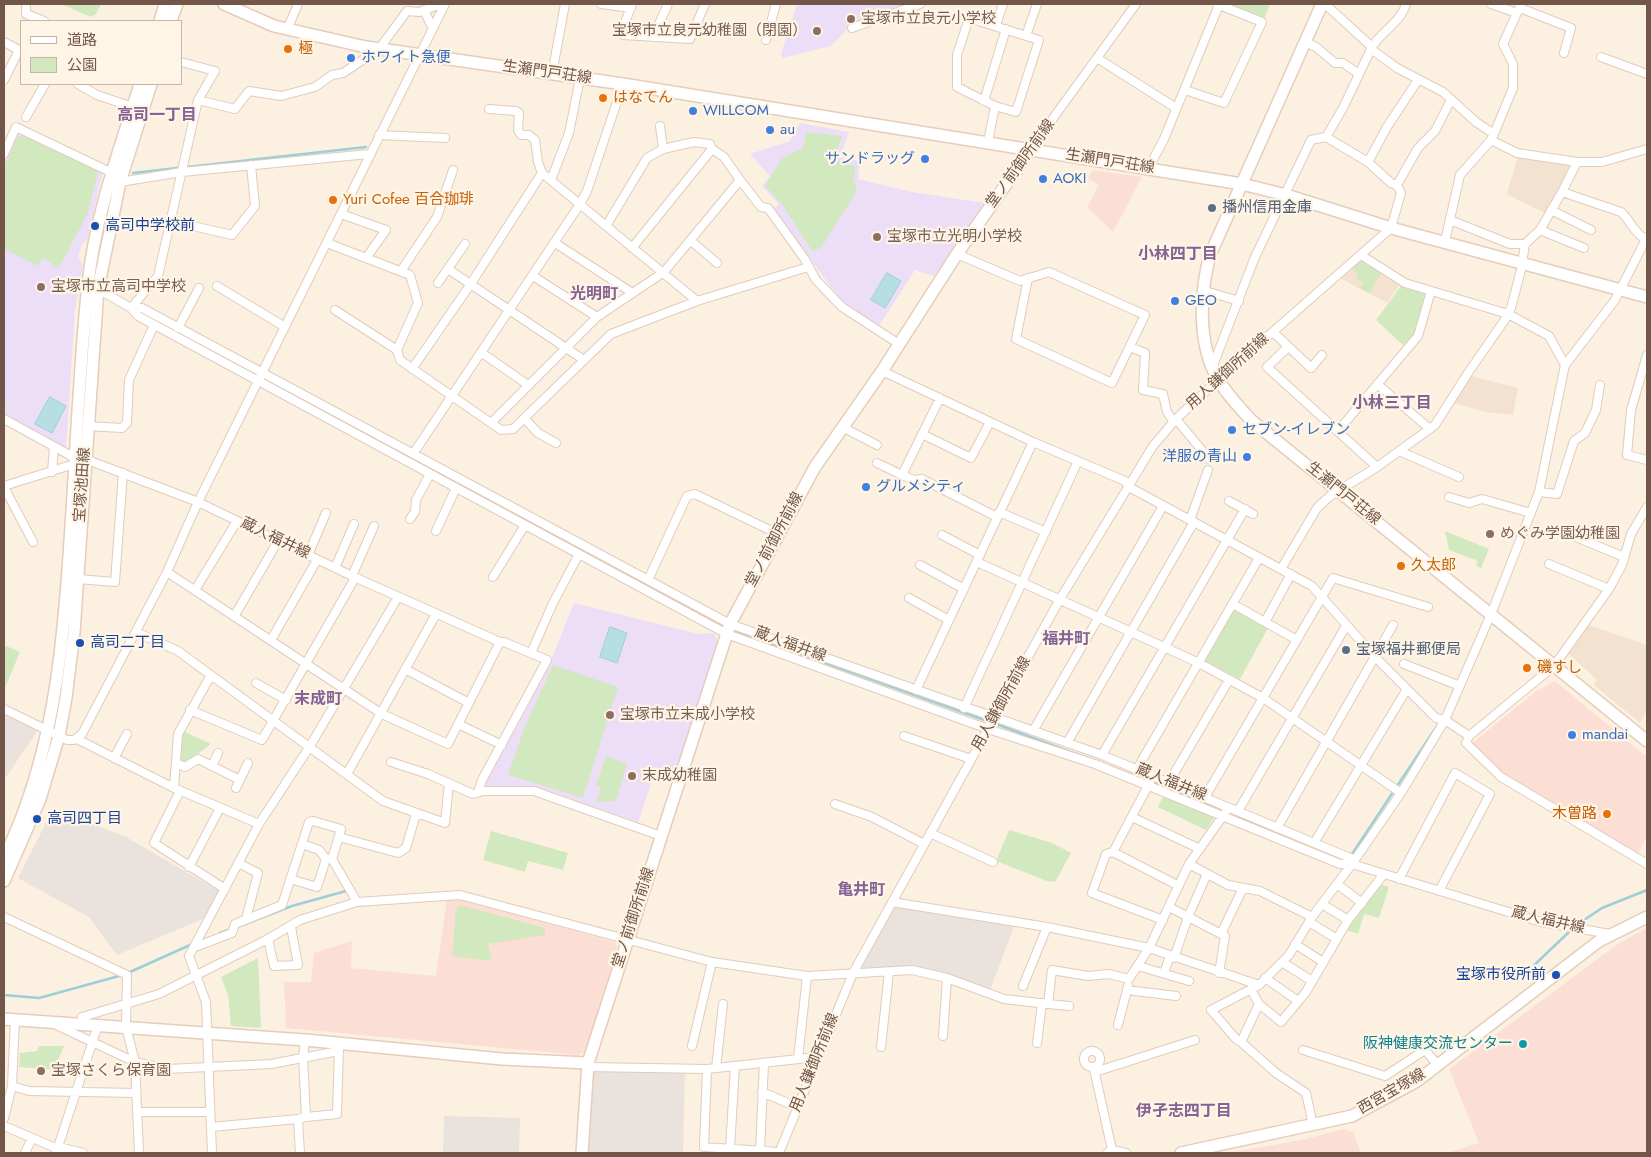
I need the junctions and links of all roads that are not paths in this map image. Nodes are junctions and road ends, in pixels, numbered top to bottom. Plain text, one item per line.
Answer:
1 (26, 4) edge
2 (165, 4) edge
3 (177, 4) edge
4 (224, 4) edge
5 (298, 4) edge
6 (443, 4) edge
7 (564, 4) edge
8 (601, 4) edge
9 (668, 4) edge
10 (705, 4) edge
11 (776, 4) edge
12 (920, 4) edge
13 (1003, 4) edge
14 (1037, 4) edge
15 (1136, 4) edge
16 (1218, 4) edge
17 (1324, 4) edge
18 (1406, 4) edge
19 (1492, 4) edge
20 (632, 6) edge
21 (1519, 8) edge
22 (424, 10) junction
23 (41, 20) edge
24 (160, 20) edge
25 (172, 20) edge
26 (996, 25) junction
27 (432, 27) junction
28 (852, 28) dead end
29 (1006, 29) junction
30 (287, 30) junction
31 (1026, 36) junction
32 (653, 37) junction
33 (766, 40) dead end
34 (4, 42) edge
35 (1305, 42) junction
36 (1371, 48) junction
37 (378, 49) junction
38 (20, 51) edge
39 (1564, 54) dead end
40 (419, 55) junction
41 (1601, 57) dead end
42 (1097, 58) junction
43 (182, 62) edge
44 (552, 74) junction
45 (1359, 74) junction
46 (1647, 74) edge
47 (580, 78) junction
48 (4, 80) edge
49 (1418, 80) junction
50 (623, 84) junction
51 (44, 85) edge
52 (80, 85) edge
53 (140, 85) edge
54 (151, 85) edge
55 (1185, 90) junction
56 (198, 100) junction
57 (1451, 100) junction
58 (984, 101) junction
59 (995, 106) junction
60 (133, 107) junction
61 (1176, 108) junction
62 (489, 109) dead end
63 (26, 117) dead end
64 (660, 126) dead end
65 (379, 135) junction
66 (1326, 137) junction
67 (1492, 137) junction
68 (7, 138) edge
69 (445, 138) dead end
70 (988, 142) junction
71 (1647, 148) edge
72 (663, 149) junction
73 (712, 149) junction
74 (1030, 150) junction
75 (4, 154) edge
76 (369, 154) junction
77 (1368, 162) junction
78 (1577, 162) junction
79 (251, 165) junction
80 (1148, 168) junction
81 (106, 170) dead end
82 (453, 170) dead end
83 (182, 172) junction
84 (542, 173) junction
85 (550, 180) junction
86 (740, 180) junction
87 (120, 182) junction
88 (1242, 184) junction
89 (1397, 185) junction
90 (1562, 192) junction
91 (1286, 195) junction
92 (580, 204) junction
93 (1551, 210) junction
94 (340, 214) junction
95 (1450, 220) junction
96 (172, 221) junction
97 (606, 226) junction
98 (1391, 228) junction
99 (1540, 230) junction
100 (1591, 230) dead end
101 (1495, 238) junction
102 (1646, 238) edge
103 (690, 240) junction
104 (1445, 241) junction
105 (326, 243) junction
106 (556, 243) junction
107 (465, 244) dead end
108 (1525, 244) junction
109 (632, 248) junction
110 (1584, 248) dead end
111 (957, 254) junction
112 (1361, 254) junction
113 (1491, 254) junction
114 (366, 258) junction
115 (1521, 262) junction
116 (717, 263) dead end
117 (808, 267) junction
118 (448, 269) junction
119 (401, 272) junction
120 (664, 272) junction
121 (533, 276) junction
122 (1028, 278) junction
123 (438, 283) dead end
124 (470, 285) junction
125 (93, 286) junction
126 (217, 286) dead end
127 (199, 288) dead end
128 (1620, 289) junction
129 (1202, 290) junction
130 (1431, 291) junction
131 (630, 292) junction
132 (1647, 297) edge
133 (697, 301) junction
134 (1239, 301) junction
135 (131, 308) junction
136 (335, 310) dead end
137 (510, 311) junction
138 (1508, 314) junction
139 (597, 317) junction
140 (154, 325) junction
141 (284, 327) junction
142 (178, 328) junction
143 (1273, 332) junction
144 (899, 344) junction
145 (565, 347) junction
146 (1130, 347) junction
147 (1288, 347) junction
148 (397, 350) junction
149 (482, 353) junction
150 (1322, 355) dead end
151 (1647, 355) edge
152 (584, 360) junction
153 (1565, 365) junction
154 (412, 368) junction
155 (1212, 368) junction
156 (882, 371) junction
157 (262, 372) junction
158 (1218, 380) junction
159 (259, 382) junction
160 (1378, 384) junction
161 (528, 385) junction
162 (1600, 386) dead end
163 (452, 396) junction
164 (940, 398) junction
165 (4, 419) edge
166 (525, 419) junction
167 (1175, 421) junction
168 (990, 422) junction
169 (491, 423) junction
170 (87, 426) junction
171 (842, 427) junction
172 (1430, 429) junction
173 (1338, 431) junction
174 (922, 434) junction
175 (1033, 442) junction
176 (556, 443) dead end
177 (877, 445) dead end
178 (54, 447) junction
179 (1398, 452) junction
180 (414, 454) junction
181 (1209, 459) dead end
182 (1647, 460) edge
183 (76, 461) junction
184 (1078, 461) junction
185 (877, 463) dead end
186 (1377, 467) junction
187 (1208, 470) dead end
188 (52, 472) junction
189 (123, 473) junction
190 (430, 474) junction
191 (902, 475) junction
192 (1459, 477) dead end
193 (4, 487) edge
194 (1129, 487) junction
195 (456, 488) junction
196 (1339, 491) junction
197 (1539, 492) junction
198 (1449, 497) dead end
199 (1229, 501) dead end
200 (198, 502) junction
201 (1163, 506) junction
202 (1647, 507) edge
203 (1244, 509) junction
204 (326, 513) dead end
205 (1531, 513) junction
206 (998, 514) junction
207 (1253, 514) dead end
208 (410, 519) dead end
209 (237, 521) junction
210 (1192, 521) junction
211 (354, 524) dead end
212 (374, 526) dead end
213 (525, 526) junction
214 (1559, 530) dead end
215 (436, 531) dead end
216 (1046, 532) junction
217 (778, 534) junction
218 (942, 535) dead end
219 (569, 537) junction
220 (278, 540) junction
221 (1227, 541) junction
222 (32, 542) dead end
223 (564, 546) junction
224 (579, 554) junction
225 (308, 555) junction
226 (1624, 557) junction
227 (978, 558) junction
228 (1260, 558) junction
229 (317, 560) junction
230 (1549, 564) dead end
231 (920, 566) dead end
232 (336, 568) junction
233 (1281, 569) junction
234 (167, 572) junction
235 (1291, 574) junction
236 (354, 577) junction
237 (493, 577) dead end
238 (78, 578) junction
239 (648, 580) junction
240 (1022, 582) junction
241 (964, 589) junction
242 (1609, 589) junction
243 (196, 590) junction
244 (398, 597) junction
245 (908, 598) dead end
246 (1060, 599) junction
247 (1322, 600) junction
248 (1233, 604) junction
249 (1428, 607) dead end
250 (436, 614) junction
251 (1491, 614) junction
252 (235, 615) junction
253 (1099, 618) junction
254 (949, 620) junction
255 (1265, 622) junction
256 (1393, 625) dead end
257 (1346, 626) junction
258 (729, 629) junction
259 (136, 632) junction
260 (1130, 632) junction
261 (271, 640) junction
262 (1298, 640) junction
263 (500, 642) junction
264 (1165, 647) junction
265 (532, 653) junction
266 (1374, 656) junction
267 (1199, 663) junction
268 (307, 664) junction
269 (1404, 664) dead end
270 (1554, 666) junction
271 (405, 669) junction
272 (211, 675) junction
273 (1229, 680) junction
274 (256, 683) dead end
275 (1460, 686) junction
276 (345, 688) junction
277 (1407, 689) junction
278 (916, 690) junction
279 (1263, 698) junction
280 (286, 700) junction
281 (469, 703) junction
282 (964, 708) junction
283 (4, 709) edge
284 (190, 710) junction
285 (382, 714) junction
286 (994, 718) junction
287 (1292, 718) junction
288 (275, 720) junction
289 (1445, 720) junction
290 (458, 724) junction
291 (988, 729) junction
292 (1033, 731) junction
293 (54, 734) junction
294 (127, 734) dead end
295 (904, 736) dead end
296 (1469, 736) junction
297 (77, 739) junction
298 (1327, 741) junction
299 (1647, 741) edge
300 (1067, 743) junction
301 (502, 745) junction
302 (310, 746) junction
303 (218, 753) dead end
304 (1102, 755) junction
305 (114, 758) junction
306 (971, 759) junction
307 (391, 762) dead end
308 (176, 763) junction
309 (248, 763) dead end
310 (1361, 765) junction
311 (212, 766) junction
312 (1138, 769) junction
313 (347, 774) junction
314 (240, 780) junction
315 (1151, 781) junction
316 (1169, 782) junction
317 (449, 783) junction
318 (236, 788) dead end
319 (177, 789) junction
320 (478, 792) junction
321 (1401, 792) junction
322 (1205, 797) junction
323 (835, 804) dead end
324 (220, 808) junction
325 (1229, 808) junction
326 (1238, 811) junction
327 (416, 814) junction
328 (1223, 816) junction
329 (1132, 817) junction
330 (259, 824) junction
331 (1277, 828) junction
332 (930, 833) junction
333 (661, 836) junction
334 (339, 837) junction
335 (1314, 843) junction
336 (302, 844) junction
337 (924, 844) junction
338 (1200, 849) junction
339 (1113, 852) junction
340 (4, 858) edge
341 (329, 859) junction
342 (1350, 860) junction
343 (993, 862) dead end
344 (238, 863) junction
345 (1189, 864) junction
346 (1647, 864) edge
347 (190, 866) junction
348 (1207, 874) junction
349 (1384, 874) junction
350 (290, 879) junction
351 (1399, 879) junction
352 (4, 881) edge
353 (1337, 884) junction
354 (1179, 886) junction
355 (1243, 888) junction
356 (225, 889) junction
357 (1439, 891) junction
358 (357, 902) junction
359 (892, 902) junction
360 (1362, 903) junction
361 (1322, 904) junction
362 (1169, 907) junction
363 (4, 917) edge
364 (1188, 917) junction
365 (1647, 917) edge
366 (246, 919) junction
367 (1163, 920) junction
368 (1310, 920) junction
369 (1348, 920) junction
370 (291, 927) junction
371 (1047, 927) junction
372 (1221, 934) junction
373 (1610, 934) junction
374 (1337, 939) junction
375 (268, 940) junction
376 (626, 941) junction
377 (1295, 944) junction
378 (195, 947) junction
379 (1149, 948) junction
380 (1172, 957) junction
381 (712, 962) junction
382 (1282, 962) junction
383 (1323, 962) junction
384 (1138, 966) junction
385 (889, 972) junction
386 (1219, 972) junction
387 (853, 973) junction
388 (1164, 973) junction
389 (807, 976) junction
390 (195, 977) junction
391 (948, 978) junction
392 (1265, 978) junction
393 (1129, 979) junction
394 (1189, 981) dead end
395 (1312, 981) junction
396 (1258, 985) junction
397 (1023, 986) dead end
398 (1127, 990) junction
399 (1251, 990) junction
400 (1176, 996) dead end
401 (1298, 1001) junction
402 (126, 1003) junction
403 (1045, 1003) junction
404 (723, 1004) dead end
405 (1259, 1004) junction
406 (1069, 1006) dead end
407 (82, 1017) dead end
408 (10, 1020) edge
409 (51, 1022) junction
410 (98, 1025) junction
411 (1118, 1025) dead end
412 (126, 1027) junction
413 (207, 1032) junction
414 (943, 1036) dead end
415 (305, 1040) junction
416 (1195, 1040) dead end
417 (1241, 1042) junction
418 (92, 1043) junction
419 (1037, 1043) dead end
420 (692, 1046) dead end
421 (339, 1047) junction
422 (881, 1047) dead end
423 (1303, 1050) dead end
424 (303, 1057) junction
425 (817, 1057) junction
426 (798, 1059) junction
427 (135, 1062) junction
428 (764, 1063) junction
429 (1438, 1064) junction
430 (588, 1065) junction
431 (735, 1066) junction
432 (208, 1068) junction
433 (716, 1068) junction
434 (706, 1069) junction
435 (12, 1086) junction
436 (762, 1092) junction
437 (76, 1093) junction
438 (136, 1093) junction
439 (797, 1107) junction
440 (138, 1112) junction
441 (210, 1112) junction
442 (306, 1117) junction
443 (4, 1118) edge
444 (298, 1119) junction
445 (1313, 1125) junction
446 (4, 1126) edge
447 (211, 1127) junction
448 (32, 1138) junction
449 (730, 1149) junction
450 (58, 1150) edge
451 (760, 1151) junction
452 (1109, 1152) edge
453 (25, 1153) edge
454 (83, 1153) edge
455 (138, 1153) edge
456 (212, 1153) edge
457 (300, 1153) edge
458 (582, 1153) edge
459 (779, 1153) edge
460 (1126, 1153) edge
461 (1181, 1153) edge

1 - 23 street
2 - 24 street
3 - 25 street
4 - 30 street, 生瀬門戸荘線
5 - 30 street
6 - 22 street
6 - 27 street
7 - 44 street
8 - 20 street
9 - 32 street
10 - 32 street
11 - 33 street
12 - 28 street
13 - 26 street
14 - 31 street
15 - 42 street, 堂ノ前御所前線
16 - 55 street
16 - 55 street
17 - 35 street
17 - 36 street
18 - 36 street
19 - 21 street
20 - 32 street
21 - 39 street
21 - 67 street
22 - 27 street
22 - 37 street
26 - 29 street
26 - 58 street
27 - 40 street
29 - 31 street
29 - 58 street
30 - 37 street, 生瀬門戸荘線
31 - 59 street
34 - 38 street
35 - 45 street
35 - 88 street
36 - 45 street
36 - 49 street
37 - 40 street, 生瀬門戸荘線
37 - 56 street
38 - 48 street
40 - 44 street, 生瀬門戸荘線
40 - 65 street
41 - 46 street
42 - 61 street
42 - 74 street, 堂ノ前御所前線
43 - 56 street
44 - 47 street, 生瀬門戸荘線
45 - 66 street
47 - 50 street, 生瀬門戸荘線
47 - 85 street
49 - 57 street
49 - 77 street
50 - 70 street, 生瀬門戸荘線
50 - 92 street
51 - 63 street
52 - 60 street
53 - 60 street
54 - 87 street, 宝塚池田線
55 - 61 street
56 - 83 street
57 - 67 street
57 - 89 street
58 - 59 street
59 - 70 street
60 - 125 street
61 - 80 street
62 - 84 street
64 - 72 street
65 - 69 street
65 - 76 street
66 - 77 street
66 - 91 street
67 - 78 street
67 - 95 street
68 - 75 street
68 - 81 street
70 - 74 street, 生瀬門戸荘線
71 - 78 street
72 - 73 street
72 - 97 street
73 - 86 street
73 - 109 street
74 - 80 street, 生瀬門戸荘線
74 - 111 street, 堂ノ前御所前線
76 - 79 street
76 - 94 street
77 - 89 street
78 - 90 street
79 - 83 street
79 - 96 street
80 - 88 street, 生瀬門戸荘線
82 - 119 street
83 - 87 street
83 - 96 street
84 - 85 street
84 - 124 street
85 - 92 street
86 - 103 street
86 - 117 street
87 - 125 street, 宝塚池田線
88 - 91 street
88 - 129 street, 生瀬門戸荘線
89 - 98 street
90 - 93 street
90 - 102 street
91 - 98 street
91 - 134 street
92 - 97 street
92 - 106 street
93 - 99 street
93 - 100 street
94 - 105 street
94 - 114 street
95 - 101 street
95 - 104 street
96 - 135 street
97 - 109 street
98 - 104 street
98 - 112 street, 用人鎌御所前線
99 - 108 street
99 - 110 street
101 - 108 street
101 - 113 street
102 - 128 street
103 - 116 street
103 - 120 street
104 - 113 street
105 - 114 street
105 - 141 street
106 - 121 street
106 - 131 street
107 - 118 street
108 - 115 street
109 - 120 street
111 - 122 street
111 - 144 street, 堂ノ前御所前線
112 - 130 street
112 - 143 street, 用人鎌御所前線
113 - 115 street
114 - 119 street
115 - 128 street
115 - 138 street
117 - 133 street
117 - 144 street
118 - 123 street
118 - 124 street
119 - 148 street
120 - 131 street
120 - 133 street
121 - 137 street
121 - 139 street
122 - 146 street
122 - 146 street
124 - 137 street
124 - 154 street
125 - 135 street
125 - 170 street, 宝塚池田線
125 - 183 street
126 - 141 street
127 - 142 street
128 - 132 street
128 - 153 street
129 - 134 street
129 - 155 street, 生瀬門戸荘線
130 - 138 street
130 - 160 street
131 - 139 street
133 - 152 street
134 - 155 street
135 - 140 street
135 - 142 street
136 - 148 street
137 - 145 street
137 - 149 street
138 - 153 street
138 - 172 street
139 - 145 street
140 - 159 street
140 - 170 street
141 - 157 street
142 - 157 street
143 - 147 street
143 - 158 street, 用人鎌御所前線
144 - 156 street, 堂ノ前御所前線
145 - 152 street
145 - 161 street
146 - 167 street
147 - 150 street
147 - 173 street
148 - 154 street
149 - 161 street
149 - 163 street
151 - 182 street
152 - 166 street
153 - 197 street
154 - 163 street
155 - 158 street, 生瀬門戸荘線
156 - 164 street
156 - 171 street, 堂ノ前御所前線
157 - 159 street
157 - 180 street
158 - 167 street, 用人鎌御所前線
158 - 196 street, 生瀬門戸荘線
159 - 190 street
159 - 200 street
160 - 172 street
160 - 173 street
161 - 169 street
162 - 197 street
163 - 169 street
163 - 180 street
164 - 168 street
164 - 174 street
165 - 178 street, 蔵人福井線
166 - 169 street
166 - 176 street
167 - 181 street
167 - 194 street, 用人鎌御所前線
168 - 174 street
168 - 175 street
170 - 183 street, 宝塚池田線
171 - 177 street
171 - 217 street, 堂ノ前御所前線
172 - 179 street
173 - 186 street
174 - 191 street
175 - 184 street
175 - 206 street
178 - 183 street, 蔵人福井線
178 - 188 street
179 - 186 street
179 - 192 street
180 - 219 street
183 - 188 street
183 - 189 street, 蔵人福井線
183 - 238 street, 宝塚池田線
183 - 293 street
184 - 194 street
184 - 216 street
185 - 191 street
186 - 196 street
187 - 210 street
188 - 193 street
189 - 200 street, 蔵人福井線
189 - 238 street
190 - 195 street
190 - 208 street
191 - 206 street
193 - 222 street
194 - 201 street
194 - 246 street, 用人鎌御所前線
195 - 213 street
195 - 215 street
196 - 233 street
196 - 251 street, 生瀬門戸荘線
197 - 205 street
198 - 205 street
199 - 203 street
200 - 209 street, 蔵人福井線
200 - 234 street
201 - 210 street
201 - 253 street
202 - 226 street
203 - 207 street
203 - 221 street
204 - 225 street
205 - 251 street
206 - 216 street
206 - 227 street
209 - 220 street, 蔵人福井線
209 - 243 street
210 - 221 street
210 - 260 street
211 - 232 street
212 - 236 street
213 - 223 street
213 - 237 street
214 - 226 street
216 - 240 street
217 - 239 street
217 - 258 street, 堂ノ前御所前線
218 - 227 street
219 - 223 street
219 - 239 street
220 - 225 street, 蔵人福井線
220 - 252 street
221 - 228 street
221 - 264 street
223 - 224 street
224 - 258 street
224 - 265 street
225 - 229 street, 蔵人福井線
226 - 242 street
227 - 240 street
227 - 241 street
228 - 233 street
228 - 248 street
229 - 232 street, 蔵人福井線
229 - 261 street
230 - 242 street
231 - 241 street
232 - 236 street, 蔵人福井線
233 - 235 street
234 - 243 street
234 - 259 street
235 - 247 street
235 - 255 street
236 - 244 street, 蔵人福井線
236 - 268 street
238 - 293 street, 宝塚池田線
239 - 258 street
240 - 246 street
240 - 282 street
241 - 254 street
242 - 270 street
243 - 252 street
244 - 250 street, 蔵人福井線
244 - 276 street
245 - 254 street
246 - 253 street
246 - 286 street, 用人鎌御所前線
247 - 249 street
247 - 257 street
247 - 262 street
248 - 255 street
248 - 267 street
250 - 263 street, 蔵人福井線
250 - 271 street
251 - 270 street, 生瀬門戸荘線
251 - 275 street
252 - 261 street
253 - 260 street
253 - 292 street
254 - 278 street
255 - 262 street
256 - 266 street
257 - 266 street
257 - 287 street
258 - 278 street, 蔵人福井線
258 - 291 street
258 - 333 street, 堂ノ前御所前線
259 - 272 street
259 - 297 street
260 - 264 street
260 - 300 street
261 - 268 street
262 - 279 street
263 - 265 street, 蔵人福井線
263 - 281 street
264 - 267 street
264 - 304 street
265 - 301 street, 蔵人福井線
266 - 277 street
266 - 298 street
267 - 273 street
267 - 312 street
268 - 276 street
268 - 280 street
269 - 275 street
270 - 296 street
270 - 299 street, 生瀬門戸荘線
271 - 281 street
271 - 285 street
272 - 284 street
272 - 288 street
273 - 279 street
273 - 316 street
274 - 280 street
275 - 289 street
276 - 285 street
276 - 302 street
277 - 289 street
277 - 310 street
278 - 282 street, 蔵人福井線
279 - 287 street
279 - 322 street
280 - 288 street
281 - 290 street
282 - 286 street, 蔵人福井線
283 - 293 street
284 - 288 street
284 - 308 street
285 - 290 street
285 - 313 street
286 - 291 street, 用人鎌御所前線
286 - 292 street, 蔵人福井線
287 - 298 street
287 - 326 street
288 - 302 street
289 - 296 street
289 - 321 street
290 - 301 street
291 - 306 street, 用人鎌御所前線
291 - 315 street
292 - 300 street, 蔵人福井線
293 - 297 street
293 - 340 street
293 - 352 street, 宝塚池田線
294 - 305 street
295 - 306 street
296 - 346 street
297 - 305 street
298 - 310 street
298 - 331 street
300 - 304 street, 蔵人福井線
301 - 320 street
302 - 313 street
302 - 330 street
303 - 311 street
304 - 312 street, 蔵人福井線
305 - 319 street
306 - 332 street, 用人鎌御所前線
307 - 317 street
308 - 311 street
308 - 319 street
309 - 314 street
310 - 321 street
310 - 335 street
311 - 314 street
312 - 315 street, 蔵人福井線
313 - 327 street
314 - 318 street
315 - 316 street, 蔵人福井線
315 - 328 street
315 - 329 street
316 - 322 street, 蔵人福井線
317 - 320 street
317 - 327 street
319 - 324 street
319 - 347 street
320 - 333 street
321 - 342 street
322 - 325 street, 蔵人福井線
323 - 337 street
324 - 330 street
324 - 347 street
325 - 326 street, 蔵人福井線
325 - 328 street
326 - 331 street, 蔵人福井線
327 - 334 street
328 - 338 street
328 - 342 street
329 - 338 street
329 - 339 street
330 - 344 street
331 - 335 street, 蔵人福井線
332 - 337 street, 用人鎌御所前線
332 - 343 street
333 - 376 street, 堂ノ前御所前線
334 - 336 street
334 - 341 street
335 - 342 street, 蔵人福井線
336 - 341 street
336 - 350 street
337 - 359 street, 用人鎌御所前線
338 - 345 street
339 - 354 street
339 - 367 street
341 - 350 street
341 - 358 street
342 - 349 street, 蔵人福井線
342 - 353 street
344 - 356 street
344 - 366 street
345 - 348 street
345 - 354 street
347 - 356 street
348 - 355 street
348 - 364 street
349 - 351 street, 蔵人福井線
349 - 360 street
350 - 366 street
351 - 357 street, 蔵人福井線
351 - 357 street
353 - 360 street
353 - 361 street
354 - 362 street
355 - 368 street
355 - 372 street
356 - 378 street
357 - 373 street, 蔵人福井線
358 - 370 street
358 - 376 street
359 - 371 street
359 - 387 street, 用人鎌御所前線
360 - 369 street
361 - 368 street
361 - 369 street
362 - 364 street
362 - 367 street
363 - 402 street
364 - 372 street
364 - 380 street
365 - 373 street, 西宮宝塚線
366 - 378 street
367 - 379 street
368 - 374 street
368 - 377 street
369 - 374 street
370 - 375 street
370 - 375 street
371 - 379 street
371 - 397 street
372 - 386 street
373 - 429 street, 西宮宝塚線
374 - 383 street
375 - 390 street
376 - 381 street
376 - 430 street, 堂ノ前御所前線
377 - 382 street
377 - 383 street
378 - 390 street
379 - 380 street
379 - 384 street
380 - 386 street
380 - 388 street
381 - 389 street
381 - 420 street
382 - 392 street
382 - 395 street
383 - 395 street
384 - 388 street
384 - 393 street
385 - 387 street
385 - 391 street
385 - 422 street
386 - 396 street
387 - 389 street
387 - 425 street, 用人鎌御所前線
388 - 394 street
389 - 426 street
390 - 402 street
390 - 413 street
391 - 403 street
391 - 414 street
392 - 396 street
392 - 401 street
393 - 398 street
393 - 403 street
395 - 401 street
396 - 399 street
398 - 400 street
398 - 411 street
399 - 405 street
399 - 417 street
401 - 405 street
402 - 407 street
402 - 412 street
403 - 406 street
403 - 419 street
404 - 433 street
405 - 417 street
408 - 409 street
408 - 435 street
409 - 410 street
409 - 418 street
410 - 412 street
410 - 418 street
412 - 413 street
412 - 427 street
413 - 415 street
413 - 432 street
415 - 421 street
415 - 424 street
416 - 452 street
417 - 445 street
418 - 427 street
418 - 437 street
421 - 424 street
421 - 430 street
421 - 442 street
423 - 429 street
424 - 432 street
424 - 442 street
425 - 426 street
425 - 439 street, 用人鎌御所前線
426 - 428 street
427 - 432 street
427 - 438 street
428 - 431 street
428 - 436 street
429 - 445 street, 西宮宝塚線
430 - 434 street
430 - 458 street, 堂ノ前御所前線
431 - 433 street
431 - 449 street
432 - 441 street
433 - 434 street
434 - 449 street
435 - 437 street
435 - 443 street
436 - 439 street
436 - 451 street
437 - 438 street
437 - 450 street
438 - 440 street
439 - 459 street, 用人鎌御所前線
440 - 441 street
440 - 455 street
441 - 447 street
442 - 444 street
444 - 447 street
444 - 457 street
445 - 461 street, 西宮宝塚線
446 - 448 street
447 - 456 street
448 - 450 street
448 - 453 street
449 - 451 street
450 - 454 street
451 - 459 street
452 - 460 street

